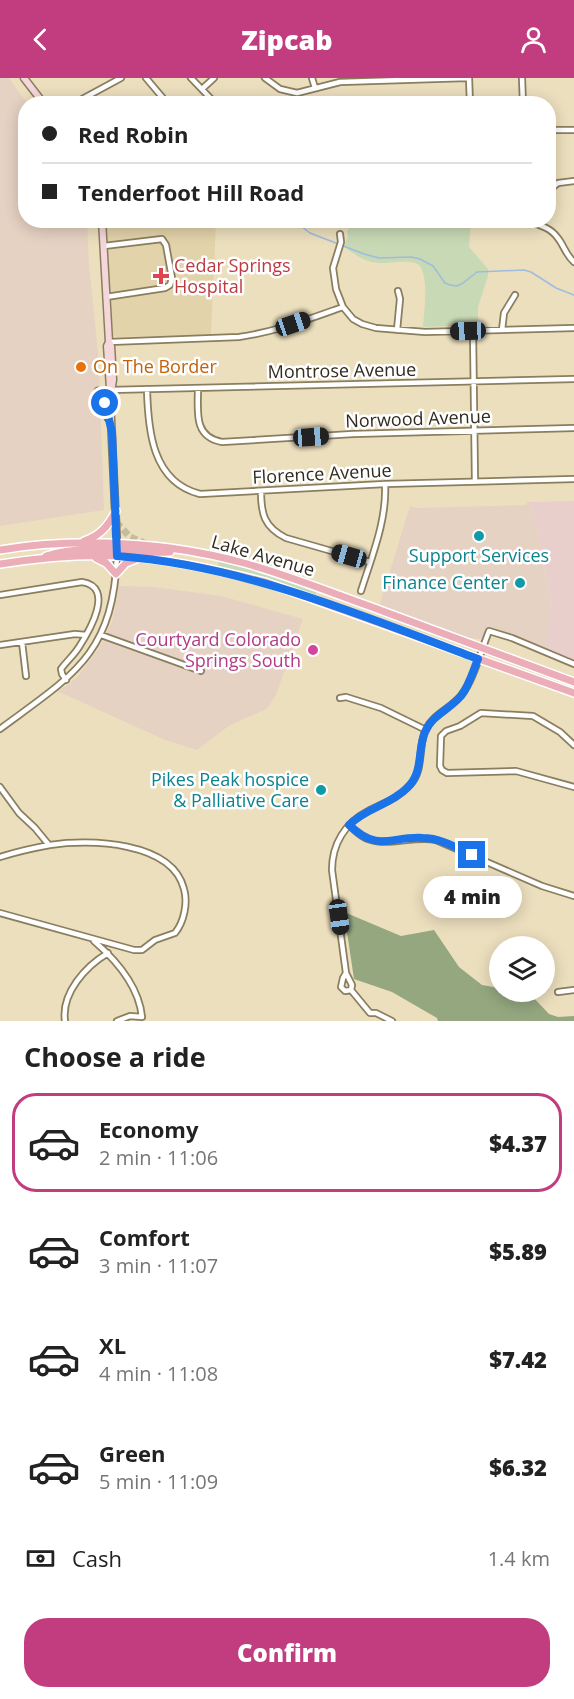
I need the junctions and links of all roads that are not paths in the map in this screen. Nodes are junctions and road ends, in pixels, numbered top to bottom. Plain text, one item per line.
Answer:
1 (24, 78) edge
2 (121, 78) edge
3 (146, 78) edge
4 (191, 78) edge
5 (214, 78) edge
6 (265, 78) edge
7 (312, 78) edge
8 (468, 78) edge
9 (522, 78) edge
10 (315, 88) junction
11 (202, 89) junction
12 (38, 96) edge
13 (88, 96) edge
14 (161, 96) edge
15 (209, 96) edge
16 (469, 96) edge
17 (523, 96) edge
18 (556, 130) edge
19 (574, 130) edge
20 (574, 181) edge
21 (556, 184) edge
22 (103, 228) edge
23 (547, 228) edge
24 (340, 234) dead end
25 (104, 246) junction
26 (565, 253) junction
27 (559, 257) dead end
28 (574, 262) edge
29 (398, 291) dead end
30 (515, 295) dead end
31 (106, 297) junction
32 (343, 307) junction
33 (565, 321) dead end
34 (362, 324) junction
35 (565, 328) junction
36 (574, 328) edge
37 (397, 330) junction
38 (502, 330) junction
39 (358, 331) dead end
40 (473, 331) junction
41 (109, 342) junction
42 (574, 379) edge
43 (474, 381) junction
44 (198, 388) junction
45 (147, 389) junction
46 (110, 390) junction
47 (98, 391) dead end
48 (574, 428) edge
49 (474, 431) junction
50 (112, 432) junction
51 (574, 479) edge
52 (474, 481) junction
53 (386, 484) junction
54 (261, 491) junction
55 (116, 512) junction
56 (79, 543) junction
57 (0, 550) edge
58 (117, 550) junction
59 (87, 557) junction
60 (141, 558) junction
61 (33, 560) junction
62 (370, 562) junction
63 (0, 564) edge
64 (116, 574) junction
65 (44, 588) junction
66 (361, 591) dead end
67 (0, 595) edge
68 (45, 597) dead end
69 (86, 635) junction
70 (101, 635) junction
71 (22, 642) junction
72 (0, 645) edge
73 (482, 648) junction
74 (478, 659) junction
75 (574, 664) edge
76 (201, 671) dead end
77 (26, 676) dead end
78 (66, 680) junction
79 (574, 682) edge
80 (574, 693) edge
81 (340, 698) dead end
82 (0, 729) edge
83 (426, 730) junction
84 (574, 745) edge
85 (0, 787) edge
86 (574, 787) edge
87 (349, 825) junction
88 (48, 845) junction
89 (0, 857) edge
90 (574, 896) edge
91 (0, 913) edge
92 (92, 939) junction
93 (108, 954) junction
94 (346, 973) junction
95 (351, 990) junction
96 (574, 990) edge
97 (558, 992) dead end
98 (370, 1014) junction
99 (142, 1017) junction
100 (366, 1020) edge
101 (65, 1021) edge
102 (117, 1021) edge
103 (148, 1021) edge
104 (393, 1021) edge

1 - 12 street
2 - 13 street
3 - 14 street
4 - 11 street
5 - 11 street
6 - 10 street
7 - 10 street
8 - 10 street
8 - 16 street
9 - 17 street
11 - 15 street
18 - 19 street
20 - 21 street
22 - 25 street
23 - 26 street
24 - 32 street
25 - 31 street
25 - 31 street
26 - 27 street
26 - 28 street
29 - 37 street
30 - 38 street
31 - 41 street
32 - 34 street
32 - 41 street
33 - 35 street
34 - 37 street
34 - 39 street
35 - 36 street
35 - 38 street
37 - 40 street
38 - 40 street
40 - 43 street
41 - 46 street
42 - 43 street, Montrose Avenue
43 - 44 street, Montrose Avenue
43 - 49 street
44 - 45 street, Montrose Avenue
44 - 49 street, Norwood Avenue
45 - 46 street, Montrose Avenue
45 - 54 street, Florence Avenue
46 - 50 street
47 - 50 street
48 - 49 street, Norwood Avenue
49 - 52 street
50 - 55 street
51 - 52 street, Florence Avenue
52 - 53 street, Florence Avenue
53 - 54 street, Florence Avenue
53 - 62 street
54 - 62 street
55 - 56 main road
55 - 58 street
56 - 57 main road, Lake Avenue
56 - 58 main road, Lake Avenue
58 - 59 main road, Lake Avenue
58 - 60 main road, Lake Avenue
58 - 61 main road
58 - 64 street
58 - 73 main road, Lake Avenue
59 - 61 main road, Lake Avenue
59 - 64 main road
60 - 64 main road
60 - 74 main road, Lake Avenue
61 - 63 main road, Lake Avenue
62 - 66 street
64 - 70 street
65 - 67 street
65 - 68 street
65 - 69 street
69 - 71 street
69 - 78 street
70 - 76 street
70 - 78 street
71 - 72 street
71 - 77 street
73 - 74 street
73 - 75 street
73 - 79 main road, Lake Avenue
74 - 80 main road, Lake Avenue
74 - 83 street
78 - 82 street
81 - 83 street
83 - 87 street
84 - 86 street
85 - 88 street
87 - 90 street
87 - 94 street
88 - 89 street
88 - 92 street
91 - 92 street
92 - 93 street
93 - 99 street
93 - 101 street
94 - 95 street
94 - 95 street
95 - 98 street
96 - 97 street
98 - 100 street
98 - 104 street
99 - 102 street
99 - 103 street

